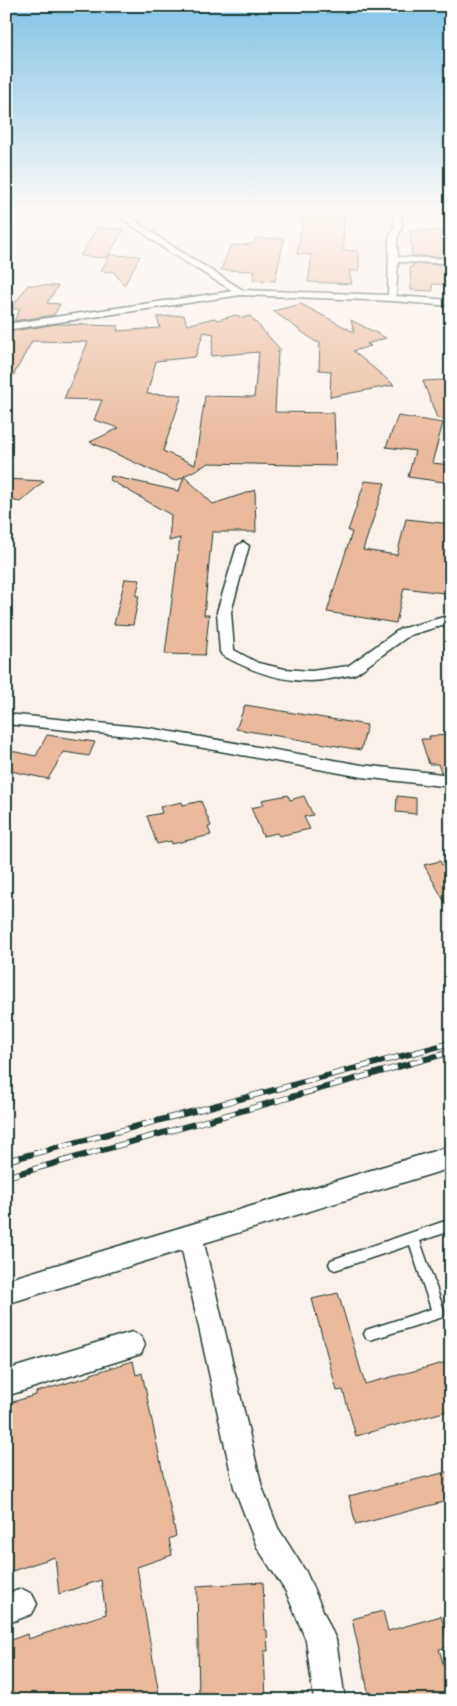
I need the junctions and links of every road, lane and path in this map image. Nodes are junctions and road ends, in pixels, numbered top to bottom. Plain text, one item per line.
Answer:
1 (237, 290) edge
2 (392, 290) edge
3 (241, 292) junction
4 (392, 298) junction
5 (451, 303) edge
6 (6, 327) edge
7 (243, 546) dead end
8 (451, 619) edge
9 (6, 719) edge
10 (451, 781) edge
11 (451, 1157) edge
12 (451, 1225) edge
13 (191, 1237) junction
14 (413, 1237) junction
15 (335, 1264) dead end
16 (6, 1292) edge
17 (370, 1334) dead end
18 (132, 1345) dead end
19 (6, 1383) edge
20 (330, 1700) edge

1 - 3 street
2 - 4 street
3 - 4 street
3 - 6 street
4 - 5 street
7 - 8 street
9 - 10 street
11 - 13 street
12 - 14 lane
13 - 16 street
13 - 20 street
14 - 15 lane
14 - 17 lane
18 - 19 street

